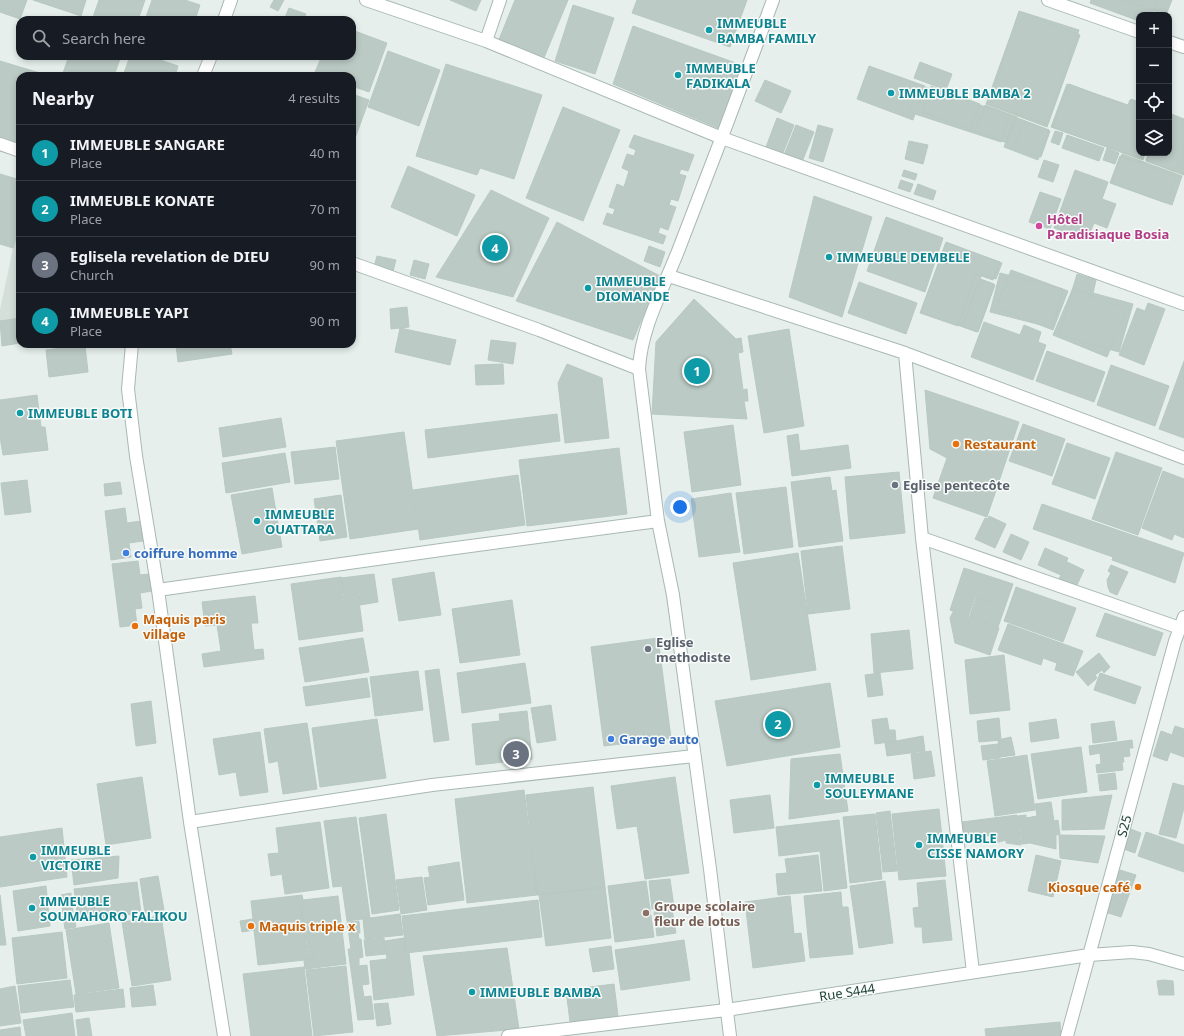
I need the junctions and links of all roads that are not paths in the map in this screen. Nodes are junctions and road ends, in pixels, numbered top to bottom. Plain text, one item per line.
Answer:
1 (231, 0) edge
2 (366, 0) edge
3 (500, 0) edge
4 (773, 0) edge
5 (1048, 0) edge
6 (225, 16) edge
7 (1136, 31) edge
8 (486, 41) junction
9 (1172, 43) edge
10 (1184, 47) edge
11 (209, 60) edge
12 (205, 72) edge
13 (722, 138) junction
14 (0, 144) edge
15 (16, 150) edge
16 (356, 264) edge
17 (669, 276) junction
18 (1184, 304) edge
19 (132, 348) edge
20 (905, 353) junction
21 (639, 369) junction
22 (1184, 458) edge
23 (658, 521) junction
24 (922, 538) junction
25 (158, 590) junction
26 (1182, 623) edge
27 (694, 756) junction
28 (190, 822) junction
29 (1088, 954) junction
30 (1184, 964) edge
31 (973, 972) junction
32 (726, 1010) junction
33 (224, 1036) edge
34 (508, 1036) edge
35 (730, 1036) edge
36 (1067, 1036) edge

1 - 6 street
2 - 8 street
3 - 8 street
4 - 13 street
5 - 7 street
8 - 13 street
9 - 10 street
11 - 12 street
13 - 17 street
13 - 18 street
14 - 15 street
16 - 21 street
17 - 20 street
17 - 21 street
19 - 25 street
20 - 22 street
20 - 24 street
21 - 23 street
23 - 25 street
23 - 27 street
24 - 26 street
24 - 31 street
25 - 28 street
26 - 29 street, S25
27 - 28 street
27 - 32 street
28 - 33 street
29 - 30 street, Rue S444
29 - 31 street, Rue S444
29 - 36 street, S25
31 - 32 street, Rue S444
32 - 34 street, Rue S444
32 - 35 street

